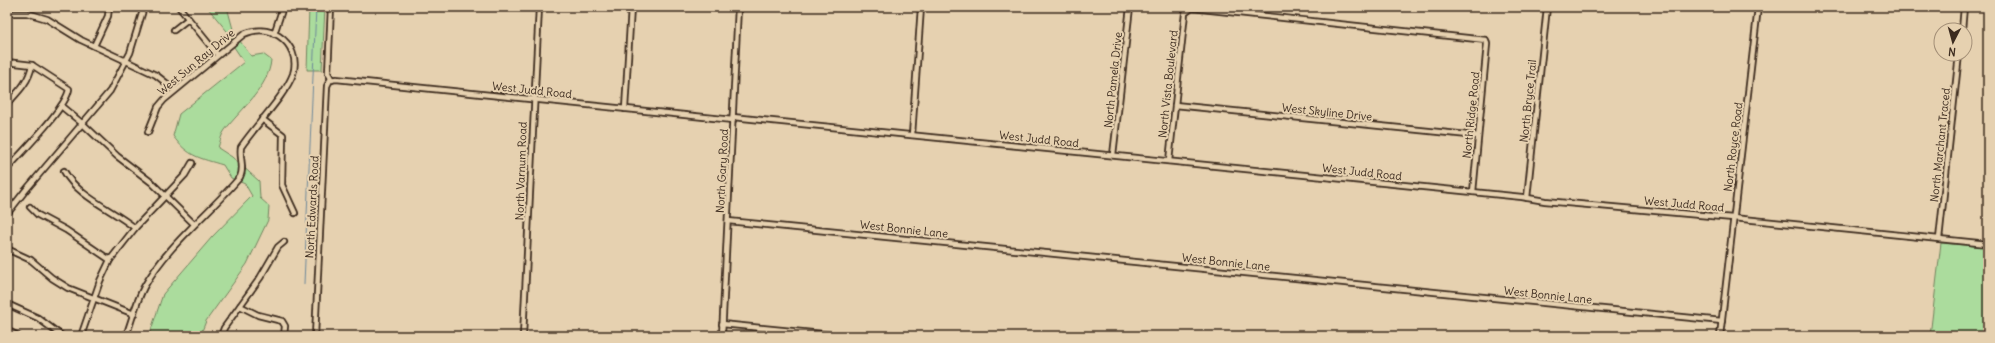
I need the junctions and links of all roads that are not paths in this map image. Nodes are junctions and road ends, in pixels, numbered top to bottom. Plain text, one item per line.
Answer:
1 (109, 7) edge
2 (144, 7) edge
3 (179, 7) edge
4 (284, 7) edge
5 (331, 7) edge
6 (538, 7) edge
7 (631, 7) edge
8 (738, 7) edge
9 (921, 7) edge
10 (1130, 7) edge
11 (1547, 7) edge
12 (1758, 7) edge
13 (1964, 7) edge
14 (1187, 10) joint
15 (7, 13) edge
16 (188, 19) junction
17 (1963, 22) edge
18 (174, 30) dead end
19 (274, 34) junction
20 (94, 46) junction
21 (217, 54) junction
22 (7, 62) edge
23 (127, 62) junction
24 (1958, 62) edge
25 (32, 65) junction
26 (331, 80) junction
27 (175, 90) junction
28 (534, 99) junction
29 (7, 104) edge
30 (1175, 105) junction
31 (61, 106) junction
32 (625, 109) junction
33 (733, 118) junction
34 (262, 119) junction
35 (83, 124) junction
36 (148, 132) dead end
37 (912, 135) junction
38 (1478, 136) junction
39 (1113, 155) junction
40 (1168, 161) junction
41 (192, 163) dead end
42 (7, 169) edge
43 (64, 171) dead end
44 (1473, 192) junction
45 (165, 194) junction
46 (1527, 198) junction
47 (30, 207) dead end
48 (295, 213) dead end
49 (7, 214) edge
50 (1733, 218) junction
51 (728, 221) junction
52 (194, 224) junction
53 (134, 228) junction
54 (1939, 239) junction
55 (284, 242) dead end
56 (1988, 244) edge
57 (7, 248) edge
58 (110, 260) junction
59 (94, 299) junction
60 (7, 304) edge
61 (240, 306) junction
62 (134, 314) junction
63 (1722, 321) junction
64 (722, 324) junction
65 (7, 330) edge
66 (18, 336) edge
67 (62, 336) edge
68 (81, 336) edge
69 (126, 336) edge
70 (220, 336) edge
71 (284, 336) edge
72 (315, 336) edge
73 (523, 336) edge
74 (722, 336) edge
75 (844, 336) edge
76 (1720, 336) edge

1 - 20 street
2 - 23 street
3 - 16 street
4 - 19 street
5 - 26 street, North Edwards Road
6 - 28 street, North Varnum Road
7 - 32 street
8 - 33 street, North Gary Road
9 - 37 street
10 - 39 street, North Pamela Drive
11 - 46 street, North Bryce Trail
12 - 50 street, North Royce Road
13 - 17 street
14 - 30 street, North Vista Boulevard
14 - 38 street, North Ridge Road
15 - 20 street
16 - 18 street
16 - 21 street
19 - 21 street, West Sun Ray Drive
19 - 34 street
20 - 23 street
21 - 27 street, West Sun Ray Drive
22 - 25 street
23 - 27 street
23 - 35 street
24 - 54 street, North Marchant Traced
25 - 29 street
25 - 31 street
26 - 28 street, West Judd Road
26 - 72 street, North Edwards Road
27 - 36 street, West Sun Ray Drive
28 - 32 street, West Judd Road
28 - 73 street, North Varnum Road
30 - 38 street, West Skyline Drive
30 - 40 street, North Vista Boulevard
31 - 35 street
31 - 42 street
32 - 33 street, West Judd Road
33 - 37 street, West Judd Road
33 - 51 street, North Gary Road
34 - 48 street
34 - 52 street
35 - 45 street
35 - 49 street
37 - 39 street, West Judd Road
38 - 44 street, North Ridge Road
39 - 40 street, West Judd Road
40 - 44 street, West Judd Road
41 - 45 street
43 - 53 street
44 - 46 street, West Judd Road
45 - 52 street
45 - 53 street
46 - 50 street, West Judd Road
47 - 58 street
50 - 54 street, West Judd Road
50 - 63 street, North Royce Road
51 - 63 street, West Bonnie Lane
51 - 64 street, North Gary Road
52 - 62 street
53 - 58 street
54 - 56 street, West Judd Road
55 - 61 street
57 - 59 street
58 - 59 street
59 - 62 street
59 - 68 street
60 - 67 street
61 - 70 street
61 - 71 street
62 - 69 street
63 - 76 street, North Royce Road
64 - 74 street, North Gary Road
64 - 75 street
65 - 66 street

